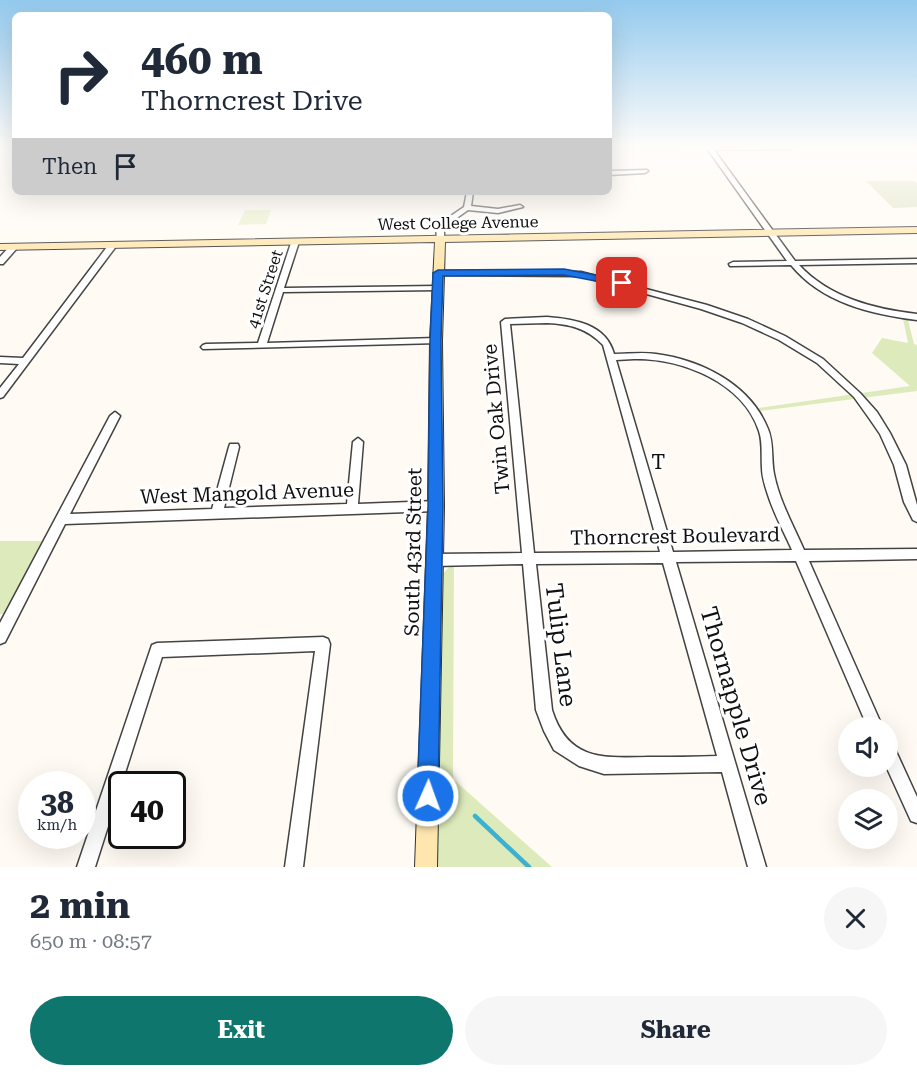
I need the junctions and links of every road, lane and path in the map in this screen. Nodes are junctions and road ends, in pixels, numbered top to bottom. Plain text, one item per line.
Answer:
1 (738, 187) edge
2 (469, 195) edge
3 (520, 207) dead end
4 (467, 208) junction
5 (917, 230) edge
6 (770, 233) junction
7 (440, 238) junction
8 (296, 242) junction
9 (113, 245) junction
10 (0, 247) edge
11 (14, 247) junction
12 (917, 261) edge
13 (0, 262) edge
14 (793, 263) junction
15 (733, 264) dead end
16 (438, 280) junction
17 (281, 290) junction
18 (917, 317) edge
19 (436, 341) junction
20 (262, 345) junction
21 (206, 346) dead end
22 (611, 357) junction
23 (0, 360) edge
24 (26, 361) junction
25 (0, 395) edge
26 (115, 416) dead end
27 (358, 442) dead end
28 (234, 447) dead end
29 (436, 506) junction
30 (352, 509) junction
31 (217, 514) junction
32 (917, 517) edge
33 (60, 519) junction
34 (798, 554) junction
35 (917, 554) edge
36 (527, 557) junction
37 (670, 557) junction
38 (434, 560) junction
39 (0, 637) edge
40 (871, 717) edge
41 (726, 764) junction
42 (898, 774) edge
43 (917, 815) edge
44 (86, 867) edge
45 (294, 867) edge
46 (426, 867) edge
47 (757, 867) edge

1 - 6 street
2 - 4 street
3 - 4 street
4 - 7 street
5 - 6 street, West College Avenue
6 - 7 street, West College Avenue
6 - 14 street
7 - 8 street, West College Avenue
7 - 16 street, South 43rd Street
8 - 9 street, West College Avenue
8 - 17 street, 41st Street
9 - 11 street, West College Avenue
9 - 24 street
10 - 11 street, West College Avenue
11 - 13 street
12 - 14 street
14 - 15 street
14 - 18 street
16 - 17 street
16 - 19 street, South 43rd Street
16 - 32 street
17 - 20 street, 41st Street
19 - 20 street
19 - 29 street, South 43rd Street
20 - 21 street
22 - 34 street
22 - 36 street, Twin Oak Drive
22 - 37 street, Twin Oak Drive
23 - 24 street
24 - 25 street
26 - 33 street
27 - 30 street
28 - 31 street
29 - 30 street, West Mangold Avenue
29 - 38 street, South 43rd Street
30 - 31 street, West Mangold Avenue
31 - 33 street, West Mangold Avenue
33 - 39 street
34 - 35 street, Thorncrest Boulevard
34 - 37 street, Thorncrest Boulevard
34 - 40 street
36 - 37 street, Thorncrest Boulevard
36 - 38 street, Thorncrest Boulevard
36 - 41 street, Tulip Lane
37 - 41 street, Thornapple Drive
38 - 46 street, South 43rd Street
41 - 47 street, Thornapple Drive
42 - 43 street
44 - 45 street

